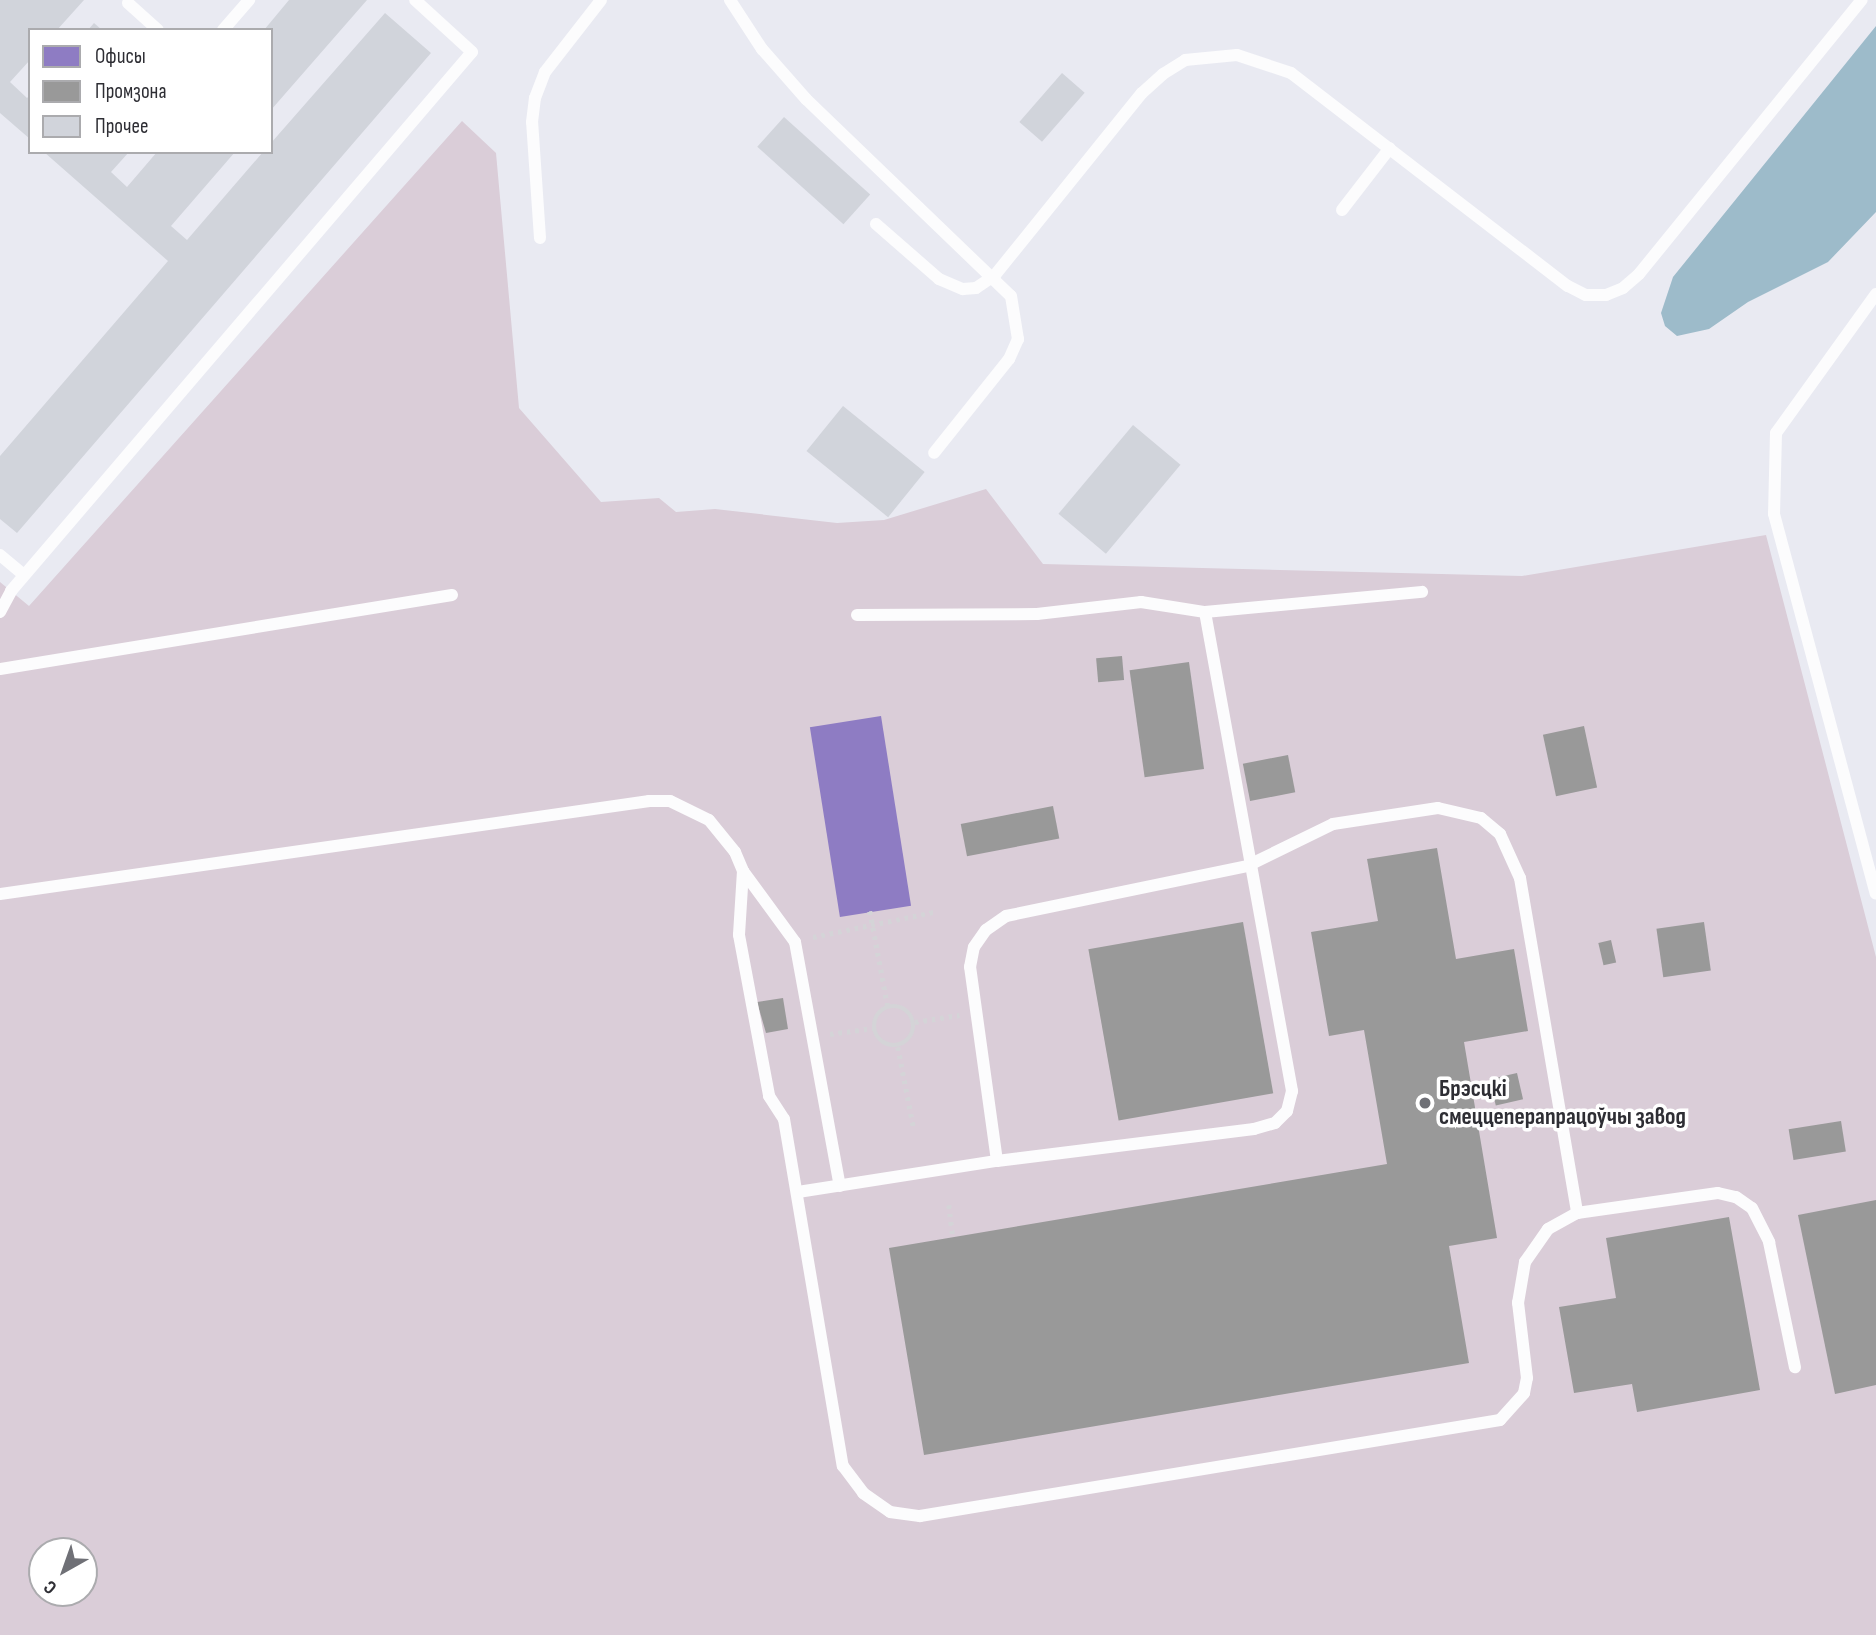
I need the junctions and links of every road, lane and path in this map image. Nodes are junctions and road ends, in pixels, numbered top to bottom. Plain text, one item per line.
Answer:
1 (249, 0) edge
2 (415, 0) edge
3 (601, 0) edge
4 (730, 0) edge
5 (1862, 0) edge
6 (128, 3) dead end
7 (156, 28) edge
8 (225, 28) edge
9 (1390, 148) junction
10 (1342, 211) dead end
11 (876, 224) dead end
12 (540, 238) dead end
13 (995, 275) junction
14 (1876, 294) edge
15 (934, 453) dead end
16 (0, 555) edge
17 (24, 575) junction
18 (1422, 592) dead end
19 (452, 595) dead end
20 (0, 612) edge
21 (1205, 612) junction
22 (857, 615) dead end
23 (0, 668) edge
24 (1247, 866) junction
25 (743, 871) junction
26 (0, 894) edge
27 (1876, 894) edge
28 (870, 911) dead end
29 (934, 912) dead end
30 (872, 924) junction
31 (813, 937) dead end
32 (888, 1007) junction
33 (975, 1012) junction
34 (915, 1022) junction
35 (898, 1046) junction
36 (914, 1129) dead end
37 (997, 1161) junction
38 (840, 1186) junction
39 (798, 1192) junction
40 (949, 1205) dead end
41 (1577, 1213) junction
42 (953, 1237) dead end
43 (1794, 1367) dead end

1 - 8 lane
2 - 17 lane
3 - 12 lane
4 - 13 lane
5 - 9 lane
6 - 7 lane
9 - 10 lane
9 - 13 lane
11 - 13 lane
13 - 15 lane
14 - 27 lane
16 - 17 lane
17 - 20 lane
18 - 21 lane
19 - 23 lane
21 - 22 lane
21 - 24 lane
24 - 33 lane
24 - 37 lane
24 - 41 lane
25 - 26 lane
25 - 38 lane
25 - 39 lane
28 - 30 path
29 - 30 path
30 - 31 path
30 - 32 path
32 - 34 path
32 - 35 path
33 - 34 path
33 - 37 lane
34 - 35 path
35 - 36 path
37 - 38 lane
38 - 39 lane
39 - 41 lane
40 - 42 path
41 - 43 lane

